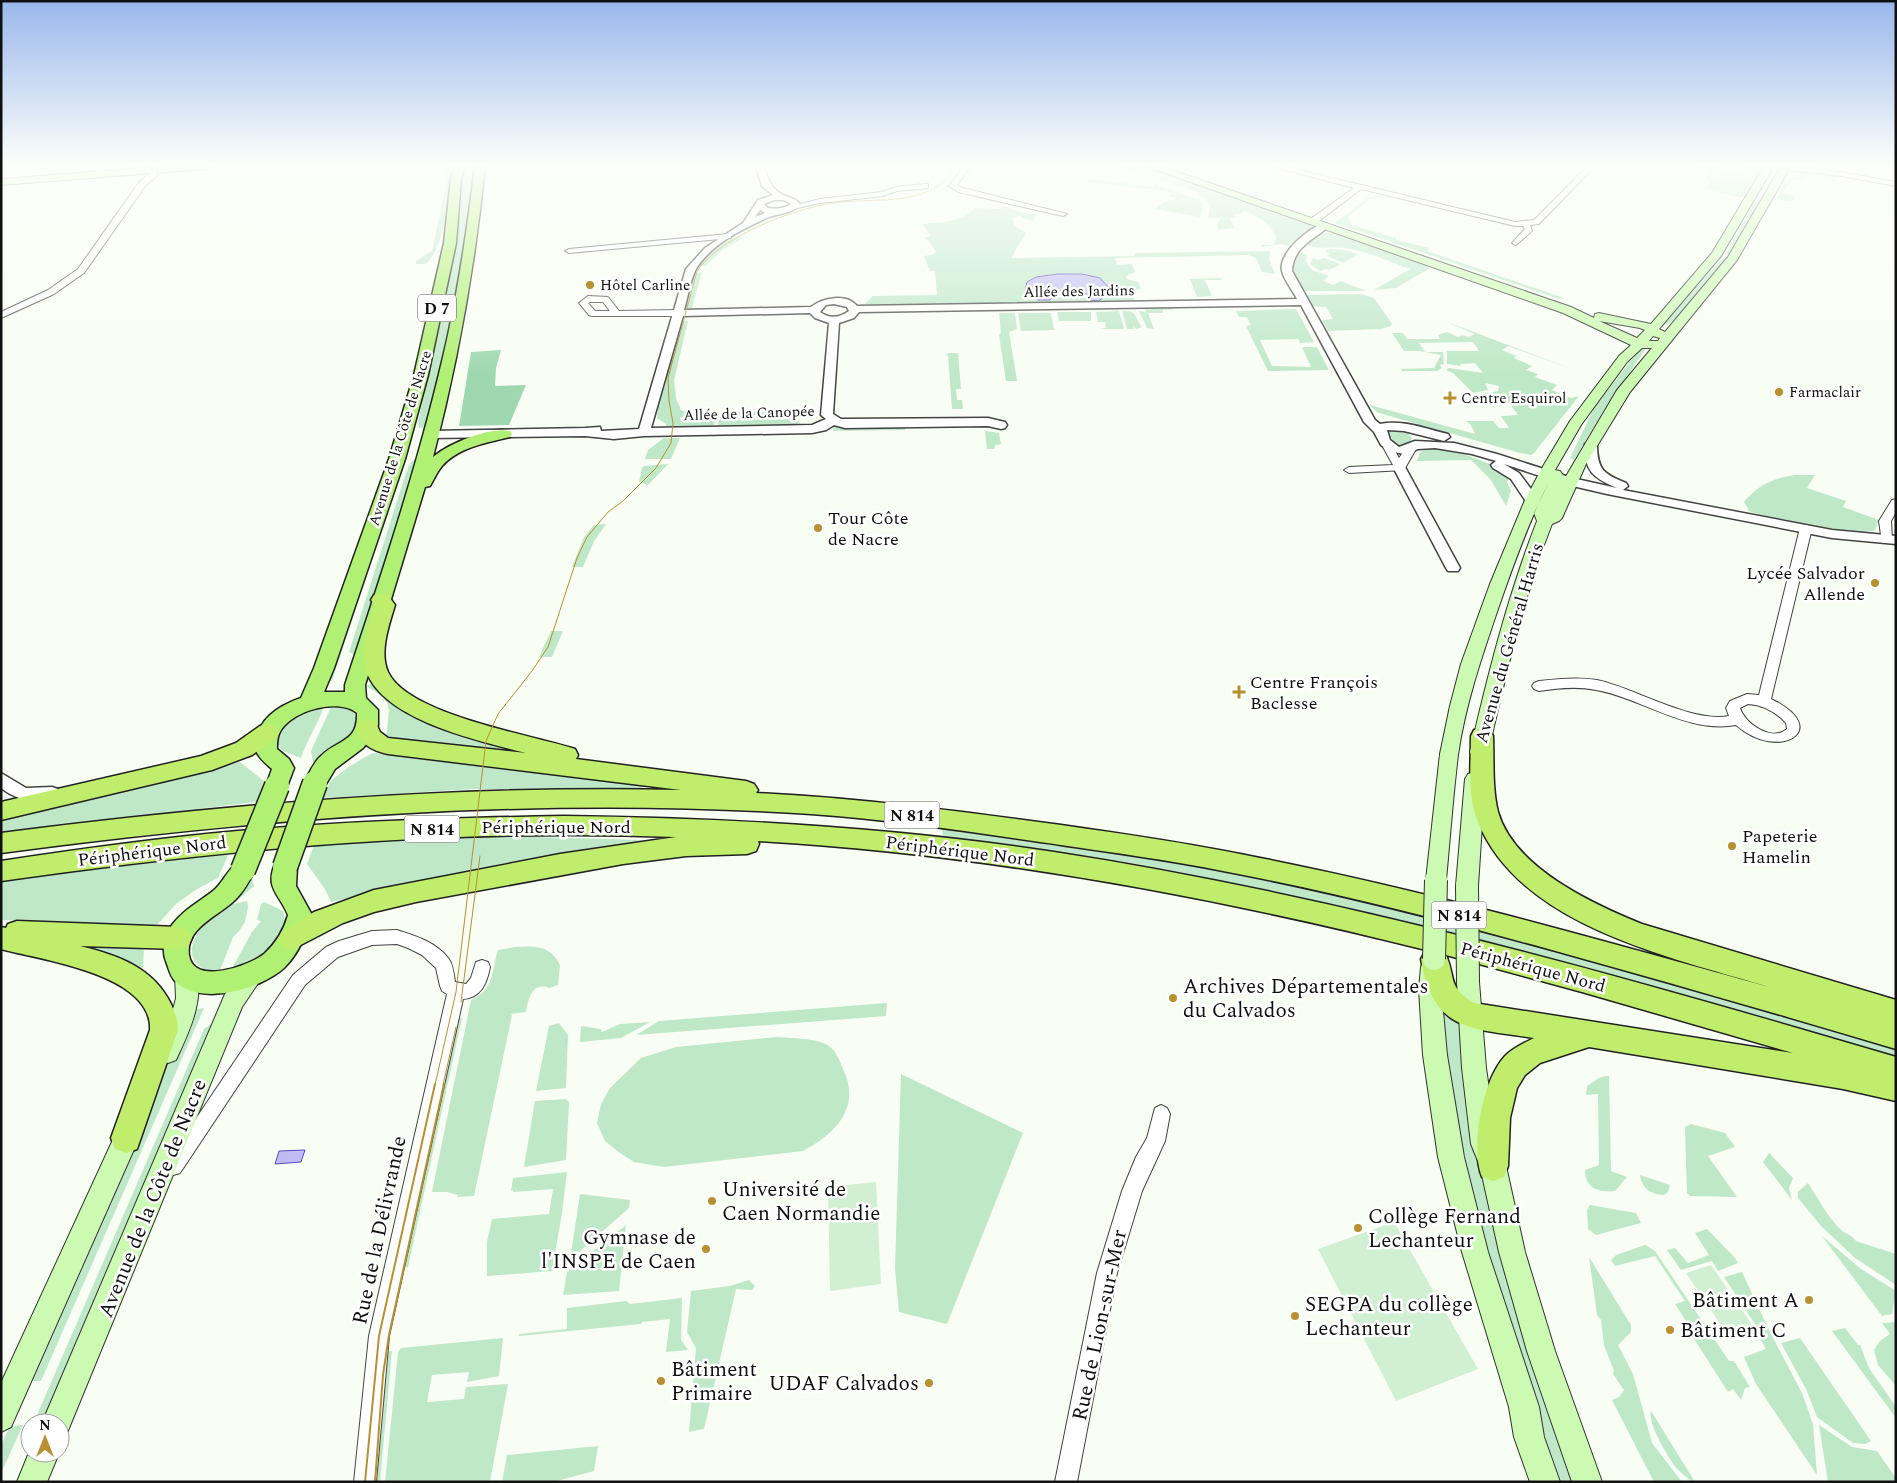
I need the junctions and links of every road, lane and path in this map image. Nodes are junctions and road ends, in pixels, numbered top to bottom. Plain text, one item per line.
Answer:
1 (106, 235) edge
2 (451, 235) edge
3 (471, 235) edge
4 (1311, 235) edge
5 (1358, 235) edge
6 (1524, 235) edge
7 (1728, 235) edge
8 (1746, 235) edge
9 (728, 236) joint
10 (1516, 244) dead end
11 (569, 251) dead end
12 (1304, 302) junction
13 (854, 309) junction
14 (814, 310) junction
15 (1568, 310) junction
16 (678, 313) junction
17 (617, 314) dead end
18 (1, 315) edge
19 (834, 320) junction
20 (1652, 329) junction
21 (1609, 330) junction
22 (1663, 342) junction
23 (1639, 344) junction
24 (1623, 359) junction
25 (1344, 373) joint
26 (422, 375) junction
27 (833, 420) junction
28 (1002, 425) dead end
29 (1412, 431) junction
30 (644, 432) junction
31 (1380, 432) junction
32 (504, 434) junction
33 (526, 434) joint
34 (431, 436) junction
35 (1591, 444) junction
36 (1388, 447) junction
37 (1413, 447) junction
38 (1474, 451) junction
39 (397, 459) junction
40 (1399, 468) junction
41 (1349, 470) dead end
42 (1559, 475) junction
43 (1624, 487) junction
44 (1532, 500) junction
45 (1678, 503) junction
46 (1895, 507) edge
47 (407, 522) junction
48 (1806, 528) junction
49 (1891, 540) edge
50 (1453, 568) dead end
51 (381, 600) junction
52 (1539, 686) dead end
53 (324, 699) junction
54 (356, 700) junction
55 (1764, 701) junction
56 (1737, 720) junction
57 (368, 727) junction
58 (268, 732) junction
59 (1482, 736) junction
60 (625, 773) junction
61 (1, 779) edge
62 (71, 795) junction
63 (809, 805) junction
64 (1, 811) edge
65 (864, 840) junction
66 (1, 843) edge
67 (1, 871) edge
68 (1, 931) edge
69 (1, 938) edge
70 (178, 938) junction
71 (291, 939) junction
72 (482, 967) dead end
73 (1434, 968) junction
74 (186, 975) junction
75 (252, 976) junction
76 (1468, 982) joint
77 (1718, 985) junction
78 (456, 992) junction
79 (1896, 1013) edge
80 (1470, 1015) junction
81 (1896, 1029) edge
82 (1596, 1036) junction
83 (1896, 1036) edge
84 (1896, 1071) edge
85 (1896, 1086) edge
86 (1161, 1114) dead end
87 (126, 1138) junction
88 (1493, 1166) junction
89 (152, 1198) junction
90 (61, 1413) edge
91 (1, 1417) edge
92 (40, 1463) edge
93 (32, 1482) edge
94 (365, 1482) edge
95 (1066, 1482) edge
96 (1545, 1482) edge
97 (1587, 1482) edge

1 - 18 street
2 - 26 main road, Avenue de la Côte de Nacre / D 7
3 - 34 main road, Avenue de la Côte de Nacre / D 7
4 - 12 street
5 - 15 main road
6 - 10 street
7 - 20 main road
8 - 22 main road
9 - 11 street
9 - 16 street
12 - 13 street, Allée des Jardins
12 - 25 street
13 - 14 street
13 - 19 street
14 - 16 street
14 - 19 street
15 - 20 main road
15 - 21 main road
16 - 17 street
16 - 30 street
19 - 27 street
20 - 22 main road
20 - 23 main road
21 - 23 main road
21 - 24 main road
22 - 23 main road
22 - 35 main road
23 - 24 main road
24 - 42 main road
25 - 31 street
26 - 34 main road
26 - 39 main road, Avenue de la Côte de Nacre / D 7
27 - 28 street, Allée de la Canopée
27 - 30 street, Allée de la Canopée
29 - 31 street
29 - 37 street
29 - 42 street
30 - 33 street
31 - 36 street
32 - 33 street
32 - 34 street
32 - 47 main road
34 - 39 main road
34 - 47 main road, Avenue de la Côte de Nacre / D 7
35 - 42 main road
35 - 43 street
36 - 37 street
36 - 40 street
37 - 38 street
37 - 40 street
38 - 42 street
38 - 44 street
39 - 53 main road, Avenue de la Côte de Nacre / D 7
40 - 41 street
40 - 50 street
42 - 43 street
42 - 44 main road, Avenue du Général Harris
42 - 45 street
42 - 59 main road, Avenue du Général Harris
43 - 45 street
44 - 73 main road, Avenue du Général Harris, bridge
45 - 48 street
46 - 49 street
47 - 51 main road, Avenue de la Côte de Nacre / D 7
48 - 49 street
48 - 55 street
51 - 54 main road, Avenue de la Côte de Nacre / D 7
51 - 60 highway
52 - 56 street
53 - 54 main road
53 - 58 main road
54 - 57 main road
55 - 56 street
55 - 56 street
57 - 60 highway
57 - 71 main road, Avenue de la Côte de Nacre, bridge
58 - 62 highway
58 - 70 main road, bridge
59 - 76 main road, Avenue du Général Harris, bridge
59 - 79 highway
60 - 63 highway
61 - 62 street
62 - 64 highway
63 - 66 highway, Périphérique Nord / N 814
63 - 77 highway, Périphérique Nord / N 814
65 - 67 highway, Périphérique Nord / N 814
65 - 71 highway
65 - 84 highway, Périphérique Nord / N 814
68 - 70 highway
69 - 87 highway
70 - 74 main road
71 - 75 main road, Avenue de la Côte de Nacre
72 - 78 street
73 - 80 highway
73 - 96 main road, Avenue du Général Harris
74 - 75 main road, Avenue de la Côte de Nacre
74 - 87 main road
75 - 89 main road, Avenue de la Côte de Nacre
76 - 80 main road
77 - 81 highway, N 814
77 - 83 highway, Périphérique Nord / N 814
78 - 89 street
78 - 94 street, Rue de la Délivrande
80 - 82 highway
80 - 88 main road
82 - 85 highway
82 - 88 highway
86 - 95 street, Rue de Lion-sur-Mer
87 - 91 main road
88 - 97 main road
89 - 90 main road, Avenue de la Côte de Nacre
92 - 93 main road

